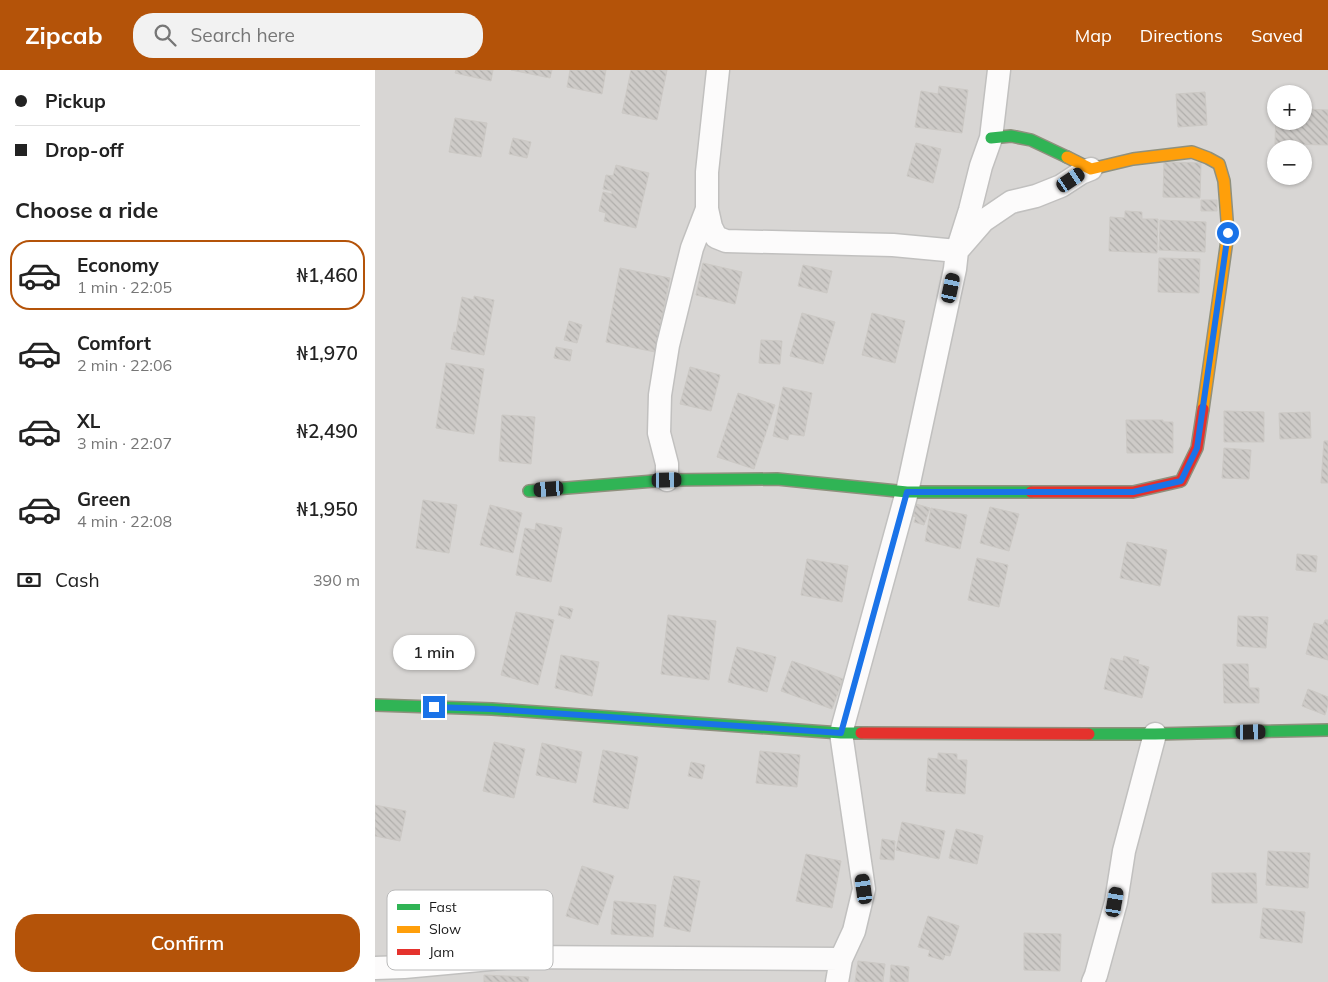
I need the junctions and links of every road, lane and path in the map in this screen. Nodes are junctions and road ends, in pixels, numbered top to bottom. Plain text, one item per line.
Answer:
1 (718, 70) edge
2 (999, 70) edge
3 (991, 138) junction
4 (1091, 169) junction
5 (707, 209) junction
6 (957, 252) junction
7 (667, 480) junction
8 (529, 491) dead end
9 (907, 492) junction
10 (375, 705) edge
11 (1328, 730) edge
12 (841, 733) junction
13 (1155, 734) junction
14 (553, 957) edge
15 (841, 959) junction
16 (837, 982) edge
17 (1093, 982) edge

1 - 5 street
2 - 3 street
3 - 4 street
3 - 6 street
4 - 6 street
4 - 9 street
5 - 6 street
5 - 7 street
6 - 9 street
7 - 8 street
7 - 9 street
9 - 12 street
10 - 12 street
11 - 13 street
12 - 13 street
12 - 15 street
13 - 17 street
14 - 15 street
15 - 16 street

